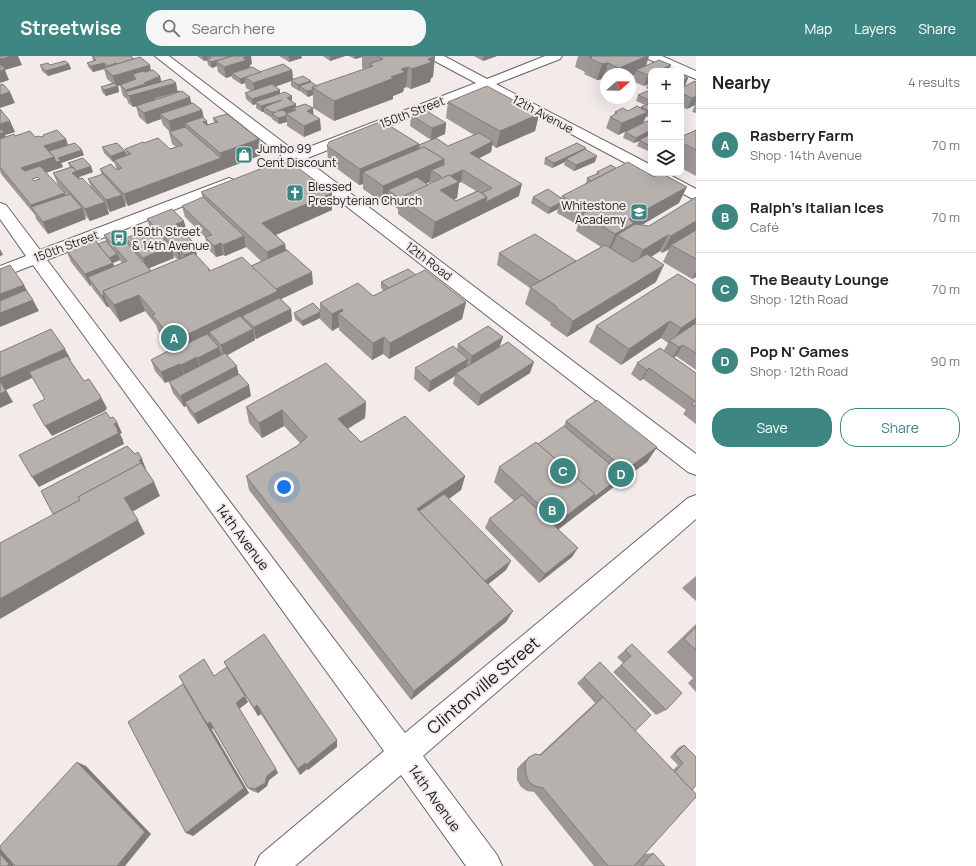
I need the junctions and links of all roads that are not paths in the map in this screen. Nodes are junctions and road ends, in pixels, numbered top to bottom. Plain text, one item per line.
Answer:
1 (161, 56) edge
2 (435, 56) edge
3 (556, 56) edge
4 (652, 56) edge
5 (696, 75) edge
6 (486, 83) junction
7 (294, 158) junction
8 (648, 167) edge
9 (266, 168) edge
10 (664, 176) edge
11 (245, 177) edge
12 (696, 195) edge
13 (0, 208) edge
14 (36, 258) junction
15 (0, 272) edge
16 (696, 466) edge
17 (696, 505) edge
18 (403, 753) junction
19 (271, 866) edge
20 (486, 866) edge

1 - 7 street, 12th Road
2 - 6 street, 12th Avenue
3 - 6 street, 150th Street
4 - 5 street
6 - 7 street, 150th Street
6 - 8 street, 12th Avenue
7 - 9 street, 150th Street
7 - 16 street, 12th Road
10 - 12 street, 12th Avenue
11 - 14 street, 150th Street
13 - 14 street, 14th Avenue
14 - 15 street, 150th Street
14 - 18 street, 14th Avenue
17 - 18 street, Clintonville Street
18 - 19 street, Clintonville Street
18 - 20 street, 14th Avenue

